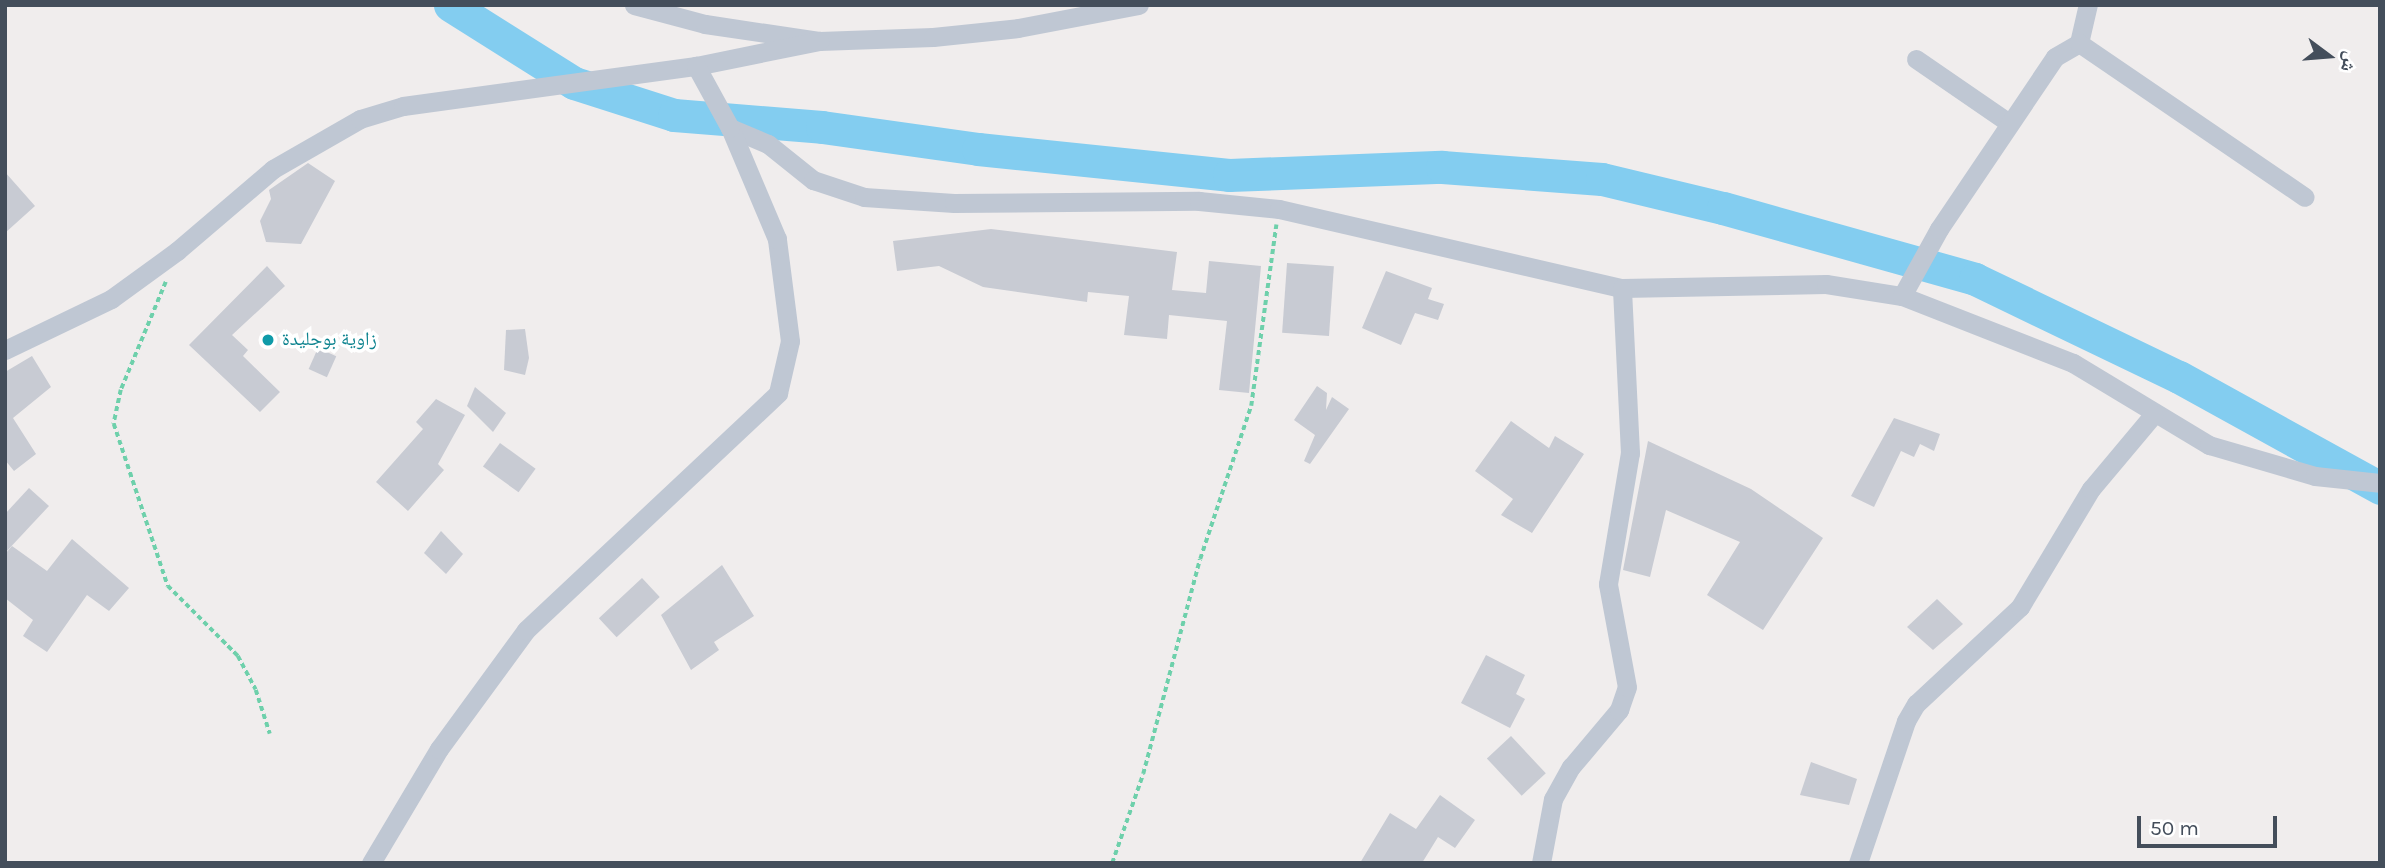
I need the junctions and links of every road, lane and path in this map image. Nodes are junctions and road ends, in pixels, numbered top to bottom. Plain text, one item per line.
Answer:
1 (634, 5) edge
2 (1139, 5) edge
3 (2088, 5) edge
4 (819, 41) junction
5 (2079, 43) junction
6 (1916, 60) dead end
7 (696, 66) junction
8 (2009, 123) junction
9 (730, 128) junction
10 (2305, 197) dead end
11 (1279, 209) junction
12 (177, 251) junction
13 (1622, 288) junction
14 (1902, 296) junction
15 (5, 350) edge
16 (2153, 415) junction
17 (2380, 483) edge
18 (270, 734) dead end
19 (370, 863) edge
20 (1112, 863) edge
21 (1541, 863) edge
22 (1858, 863) edge

1 - 4 street
2 - 4 street
3 - 5 street
4 - 7 street
5 - 8 street
5 - 10 street
6 - 8 street
7 - 9 street
7 - 12 street
8 - 14 street
9 - 11 street
9 - 19 street
11 - 13 street
11 - 20 path
12 - 15 street
12 - 18 path
13 - 14 street
13 - 21 street
14 - 16 street
16 - 17 street
16 - 22 street

